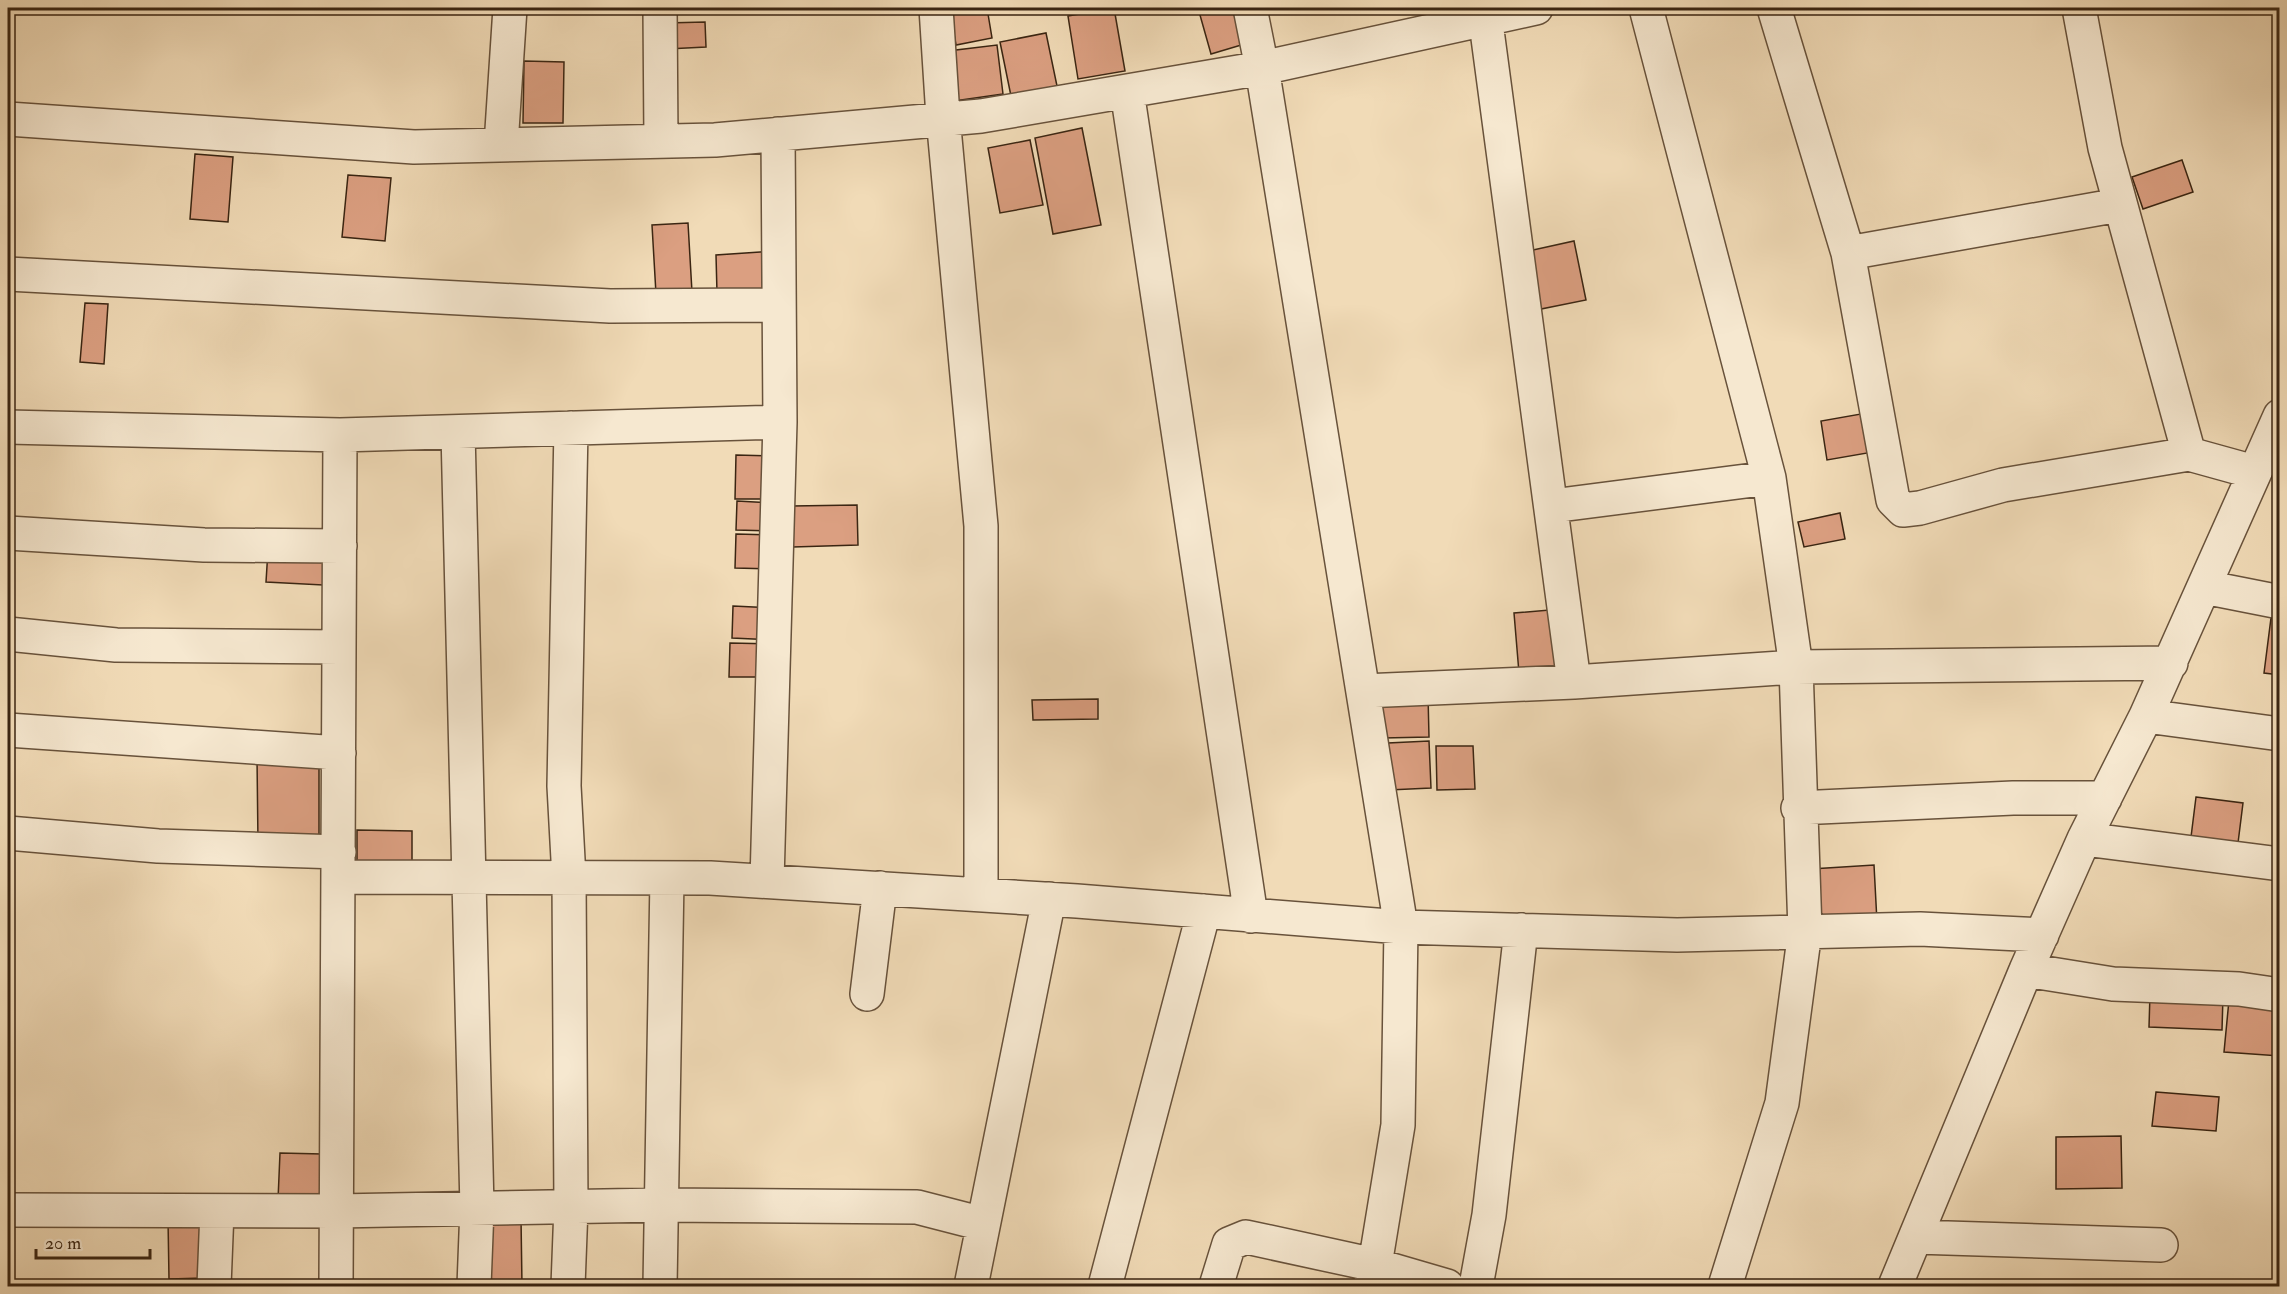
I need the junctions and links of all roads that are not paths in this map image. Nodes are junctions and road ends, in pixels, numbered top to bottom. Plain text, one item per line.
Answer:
1 (510, 8) edge
2 (660, 8) edge
3 (936, 8) edge
4 (1250, 8) edge
5 (1536, 8) edge
6 (1646, 8) edge
7 (1774, 8) edge
8 (2079, 8) edge
9 (1485, 13) edge
10 (1262, 68) junction
11 (1127, 91) junction
12 (8, 119) edge
13 (944, 120) junction
14 (778, 134) junction
15 (661, 141) junction
16 (501, 145) junction
17 (2119, 205) junction
18 (1848, 253) junction
19 (8, 274) edge
20 (778, 306) junction
21 (2280, 416) edge
22 (780, 422) junction
23 (8, 427) edge
24 (571, 428) junction
25 (459, 432) junction
26 (340, 435) junction
27 (2188, 454) junction
28 (2253, 472) junction
29 (1769, 478) junction
30 (1552, 506) junction
31 (8, 533) edge
32 (340, 546) junction
33 (2204, 587) junction
34 (2280, 602) edge
35 (8, 634) edge
36 (339, 647) junction
37 (2171, 663) junction
38 (1796, 667) junction
39 (1574, 682) junction
40 (1363, 691) junction
41 (2146, 716) junction
42 (8, 730) edge
43 (2280, 734) edge
44 (339, 753) junction
45 (2105, 798) junction
46 (1798, 808) junction
47 (8, 833) edge
48 (2084, 839) junction
49 (339, 864) junction
50 (2280, 864) edge
51 (470, 876) junction
52 (569, 878) junction
53 (667, 878) junction
54 (767, 881) junction
55 (880, 888) junction
56 (981, 894) junction
57 (1049, 899) junction
58 (1203, 911) junction
59 (1251, 916) junction
60 (1401, 927) junction
61 (1521, 930) junction
62 (1805, 931) junction
63 (2042, 935) junction
64 (2026, 970) junction
65 (867, 994) dead end
66 (2280, 995) edge
67 (659, 1205) junction
68 (571, 1207) junction
69 (477, 1208) junction
70 (8, 1210) edge
71 (217, 1211) junction
72 (337, 1211) junction
73 (983, 1224) junction
74 (1916, 1237) junction
75 (2161, 1245) dead end
76 (1372, 1276) edge
77 (214, 1287) edge
78 (336, 1287) edge
79 (474, 1287) edge
80 (568, 1287) edge
81 (660, 1287) edge
82 (971, 1287) edge
83 (1105, 1287) edge
84 (1216, 1287) edge
85 (1447, 1287) edge
86 (1476, 1287) edge
87 (1725, 1287) edge
88 (1895, 1287) edge

1 - 16 street
2 - 15 street
3 - 13 street
4 - 10 street
5 - 9 street
6 - 29 street
7 - 18 street
8 - 17 street
9 - 10 street
9 - 30 street
10 - 11 street
10 - 40 street
11 - 13 street
11 - 59 street
12 - 16 street
13 - 14 street
13 - 56 street
14 - 15 street
14 - 20 street
15 - 16 street
17 - 18 street
17 - 27 street
18 - 27 street
19 - 20 street
20 - 22 street
21 - 28 street
22 - 24 street
22 - 54 street
23 - 26 street
24 - 25 street
24 - 52 street
25 - 26 street
25 - 51 street
26 - 32 street
27 - 28 street
28 - 33 street
29 - 30 street
29 - 38 street
30 - 39 street
31 - 32 street
32 - 36 street
33 - 34 street
33 - 37 street
35 - 36 street
36 - 44 street
37 - 38 street
37 - 41 street
38 - 39 street
38 - 46 street
39 - 40 street
40 - 60 street
41 - 43 street
41 - 45 street
42 - 44 street
44 - 49 street
45 - 46 street
45 - 48 street
46 - 62 street
47 - 49 street
48 - 50 street
48 - 63 street
49 - 51 street
49 - 72 street
51 - 52 street
51 - 69 street
52 - 53 street
52 - 68 street
53 - 54 street
53 - 67 street
54 - 55 street
55 - 56 street
55 - 65 street
56 - 57 street
57 - 58 street
57 - 73 street
58 - 59 street
58 - 83 street
59 - 60 street
60 - 61 street
60 - 76 street
61 - 62 street
61 - 86 street
62 - 63 street
62 - 87 street
63 - 64 street
64 - 66 street
64 - 74 street
67 - 68 street
67 - 73 street
67 - 81 street
68 - 69 street
68 - 80 street
69 - 72 street
69 - 79 street
70 - 71 street
71 - 72 street
71 - 77 street
72 - 78 street
73 - 82 street
74 - 75 street
74 - 88 street
76 - 84 street
76 - 85 street

